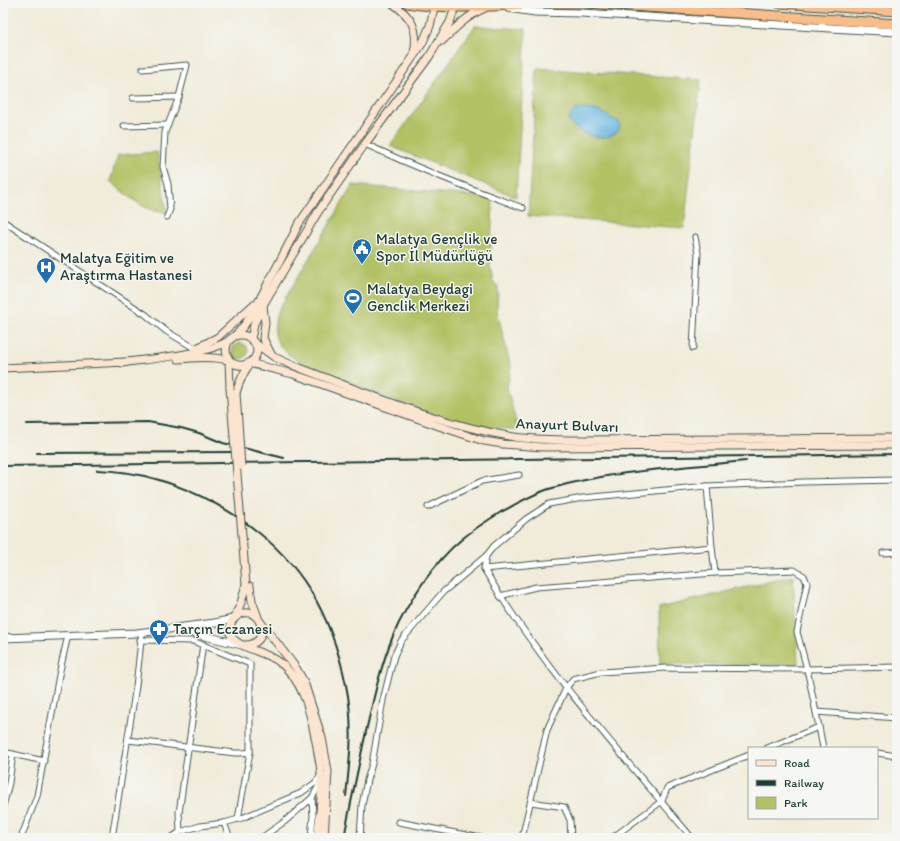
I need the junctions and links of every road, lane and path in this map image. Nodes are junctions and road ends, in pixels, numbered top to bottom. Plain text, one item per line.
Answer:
1 (392, 3) edge
2 (407, 3) edge
3 (778, 3) edge
4 (435, 4) edge
5 (458, 5) edge
6 (486, 7) junction
7 (496, 7) junction
8 (897, 11) edge
9 (897, 24) edge
10 (897, 32) edge
11 (414, 56) junction
12 (429, 57) junction
13 (143, 69) dead end
14 (179, 97) junction
15 (133, 98) dead end
16 (124, 126) dead end
17 (168, 126) junction
18 (365, 144) junction
19 (523, 208) dead end
20 (167, 217) dead end
21 (3, 221) edge
22 (695, 238) dead end
23 (263, 292) junction
24 (263, 305) junction
25 (230, 340) junction
26 (253, 341) junction
27 (693, 348) dead end
28 (196, 349) junction
29 (183, 354) junction
30 (274, 357) junction
31 (229, 360) junction
32 (122, 363) junction
33 (249, 364) junction
34 (3, 368) edge
35 (897, 438) edge
36 (897, 445) edge
37 (519, 474) dead end
38 (897, 480) edge
39 (707, 486) junction
40 (428, 507) dead end
41 (712, 547) junction
42 (897, 552) edge
43 (883, 553) dead end
44 (486, 556) junction
45 (484, 569) junction
46 (715, 573) junction
47 (248, 585) junction
48 (500, 596) junction
49 (233, 619) junction
50 (259, 620) junction
51 (172, 628) junction
52 (142, 632) junction
53 (68, 635) junction
54 (3, 638) edge
55 (140, 640) junction
56 (203, 644) junction
57 (243, 645) junction
58 (897, 667) edge
59 (807, 669) junction
60 (566, 688) junction
61 (816, 712) junction
62 (897, 718) edge
63 (819, 727) junction
64 (128, 740) junction
65 (189, 747) junction
66 (769, 747) edge
67 (823, 747) edge
68 (3, 752) edge
69 (250, 752) junction
70 (878, 753) edge
71 (13, 754) junction
72 (748, 755) edge
73 (897, 756) edge
74 (44, 761) junction
75 (323, 775) junction
76 (312, 798) junction
77 (531, 802) junction
78 (662, 802) junction
79 (3, 806) edge
80 (238, 818) junction
81 (399, 822) dead end
82 (224, 823) junction
83 (272, 831) junction
84 (180, 832) junction
85 (21, 838) edge
86 (112, 838) edge
87 (171, 838) edge
88 (230, 838) edge
89 (262, 838) edge
90 (271, 838) edge
91 (311, 838) edge
92 (318, 838) edge
93 (324, 838) edge
94 (360, 838) edge
95 (481, 838) edge
96 (522, 838) edge
97 (571, 838) edge
98 (612, 838) edge
99 (692, 838) edge

1 - 11 main road
2 - 4 highway
3 - 8 highway
4 - 5 highway
4 - 11 main road
5 - 6 highway
5 - 12 main road
6 - 7 highway
6 - 12 main road
7 - 9 highway
7 - 10 street
11 - 23 main road
12 - 18 main road
13 - 14 street
14 - 15 street
14 - 17 street
16 - 17 street
17 - 20 street
18 - 19 street
18 - 24 main road
21 - 28 street
22 - 27 street
23 - 25 main road
23 - 28 main road
24 - 26 main road
24 - 30 main road
25 - 26 main road
25 - 29 main road
25 - 31 main road
26 - 30 main road, Anayurt Bulvarı
26 - 33 main road
28 - 29 main road
29 - 32 main road
30 - 35 main road, Anayurt Bulvarı
31 - 32 main road
31 - 33 main road
31 - 47 main road, bridge
32 - 34 main road
33 - 36 main road, Anayurt Bulvarı
33 - 47 main road, bridge
37 - 40 street
38 - 39 street
39 - 41 street
39 - 44 street
41 - 45 street
41 - 46 street
42 - 43 street
44 - 45 street
44 - 94 street
45 - 48 street
46 - 48 street
46 - 59 street
47 - 49 main road
47 - 50 main road
48 - 60 street
49 - 50 main road
49 - 51 street
49 - 57 main road
50 - 57 main road
50 - 75 main road
51 - 52 street
51 - 57 street
52 - 53 street
52 - 55 street
53 - 54 street
53 - 74 street
55 - 56 street
55 - 64 street
56 - 65 street
56 - 69 street
57 - 75 main road
58 - 59 street
59 - 60 street
59 - 61 street
60 - 77 street
60 - 78 street
61 - 62 street
61 - 63 street
63 - 66 street
63 - 67 street
64 - 65 street
64 - 86 street
65 - 69 street
65 - 84 street
68 - 71 street
69 - 80 street
70 - 73 street
71 - 74 street
71 - 79 street
72 - 78 street
74 - 85 street
75 - 76 street
75 - 80 street
75 - 92 main road
75 - 93 main road
76 - 83 street
76 - 91 street
77 - 96 street
77 - 97 street
78 - 98 street
78 - 99 street
80 - 82 street
81 - 95 street
82 - 84 street
82 - 88 street
83 - 89 street
83 - 90 street
84 - 87 street

